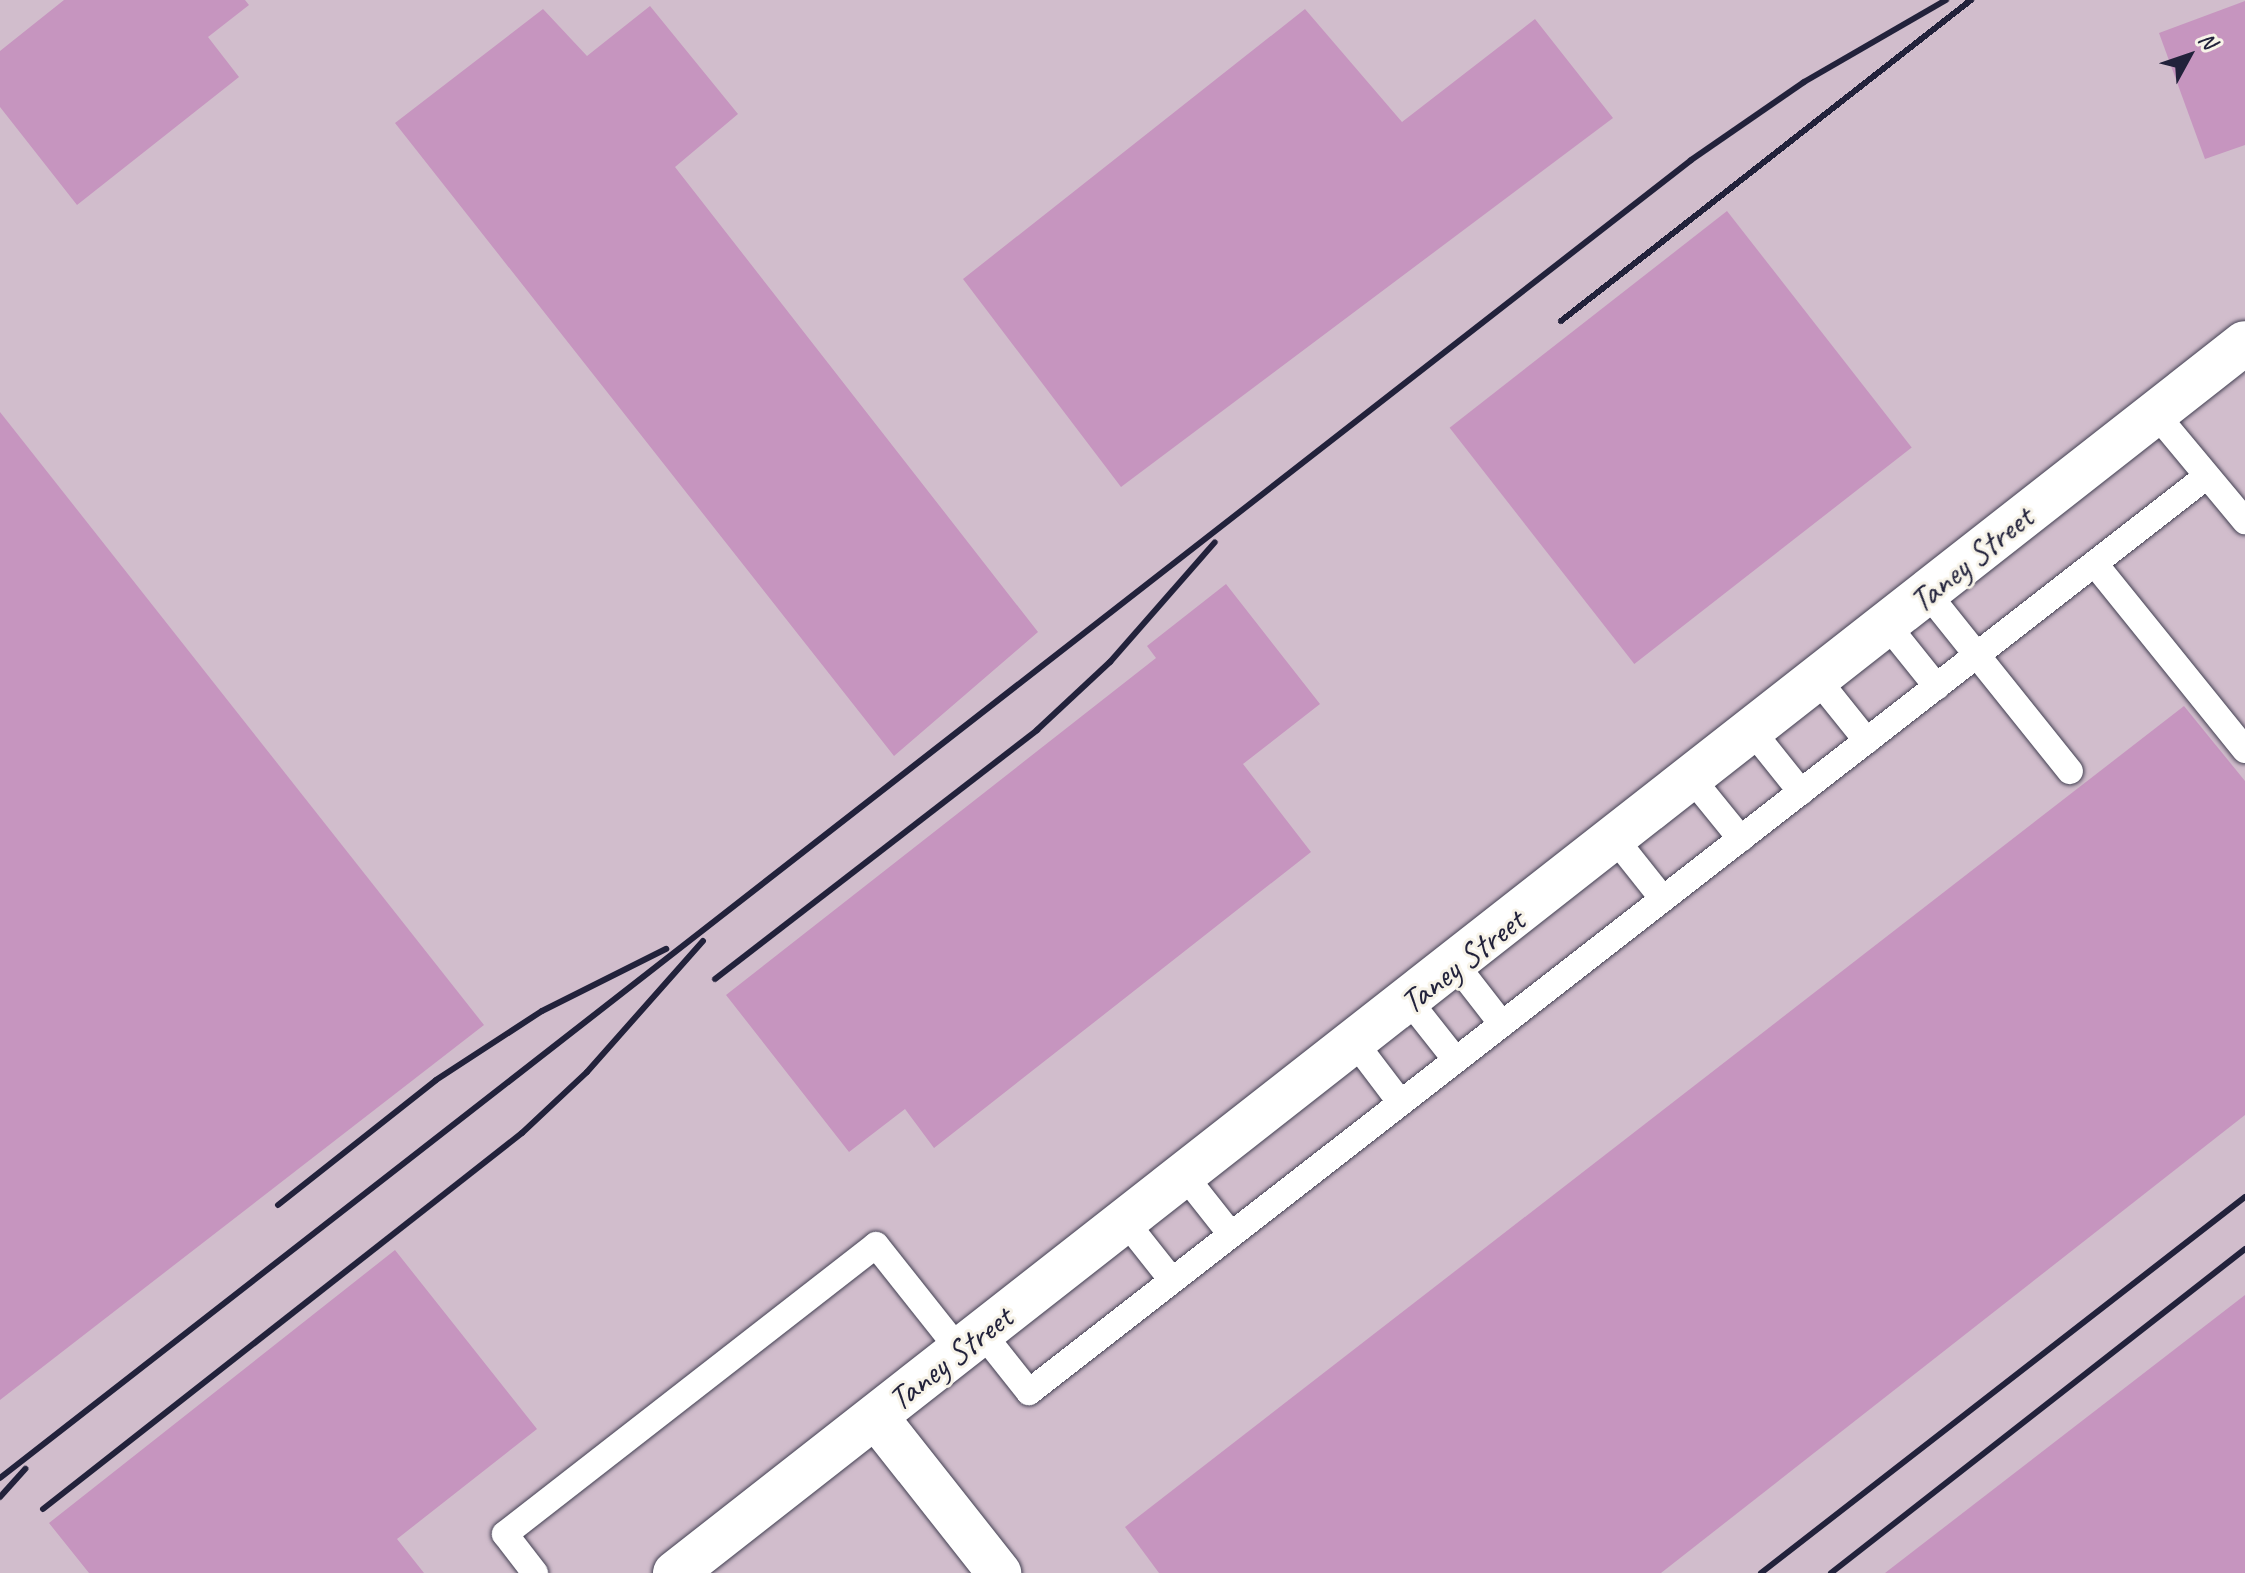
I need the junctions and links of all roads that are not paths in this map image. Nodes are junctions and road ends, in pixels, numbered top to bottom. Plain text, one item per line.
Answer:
1 (2245, 343) edge
2 (2155, 413) junction
3 (2207, 476) junction
4 (2245, 521) edge
5 (2095, 564) junction
6 (1928, 594) junction
7 (1888, 626) junction
8 (1978, 656) junction
9 (1818, 680) junction
10 (1937, 687) junction
11 (1753, 732) junction
12 (1867, 741) junction
13 (2245, 750) edge
14 (2070, 771) dead end
15 (1693, 780) junction
16 (1801, 792) junction
17 (1741, 839) junction
18 (1616, 840) junction
19 (1663, 899) junction
20 (1456, 965) junction
21 (1410, 1002) junction
22 (1502, 1024) junction
23 (1356, 1044) junction
24 (1455, 1059) junction
25 (1400, 1102) junction
26 (1184, 1175) junction
27 (1125, 1221) junction
28 (1229, 1232) junction
29 (1171, 1279) junction
30 (971, 1342) junction
31 (876, 1417) junction
32 (535, 1573) edge
33 (675, 1573) edge
34 (999, 1573) edge

1 - 2 street, Taney Street
2 - 3 lane
2 - 6 street, Taney Street
3 - 4 lane
3 - 5 lane
5 - 8 lane
5 - 13 lane
6 - 7 street, Taney Street
6 - 8 lane
7 - 9 street, Taney Street
7 - 10 lane
8 - 10 lane
8 - 14 lane
9 - 11 street, Taney Street
9 - 12 lane
10 - 12 lane
11 - 15 street, Taney Street
11 - 16 lane
12 - 16 lane
15 - 17 lane
15 - 18 street, Taney Street
16 - 17 lane
17 - 19 lane
18 - 19 lane
18 - 20 street, Taney Street
19 - 22 lane
20 - 21 street, Taney Street
20 - 22 lane
21 - 23 street, Taney Street
21 - 24 lane
22 - 24 lane
23 - 25 lane
23 - 26 street, Taney Street
24 - 25 lane
25 - 28 lane
26 - 27 street, Taney Street
26 - 28 lane
27 - 29 lane
27 - 30 street, Taney Street
28 - 29 lane
29 - 30 lane
30 - 31 street, Taney Street
30 - 32 lane
31 - 33 street, Taney Street
31 - 34 street

